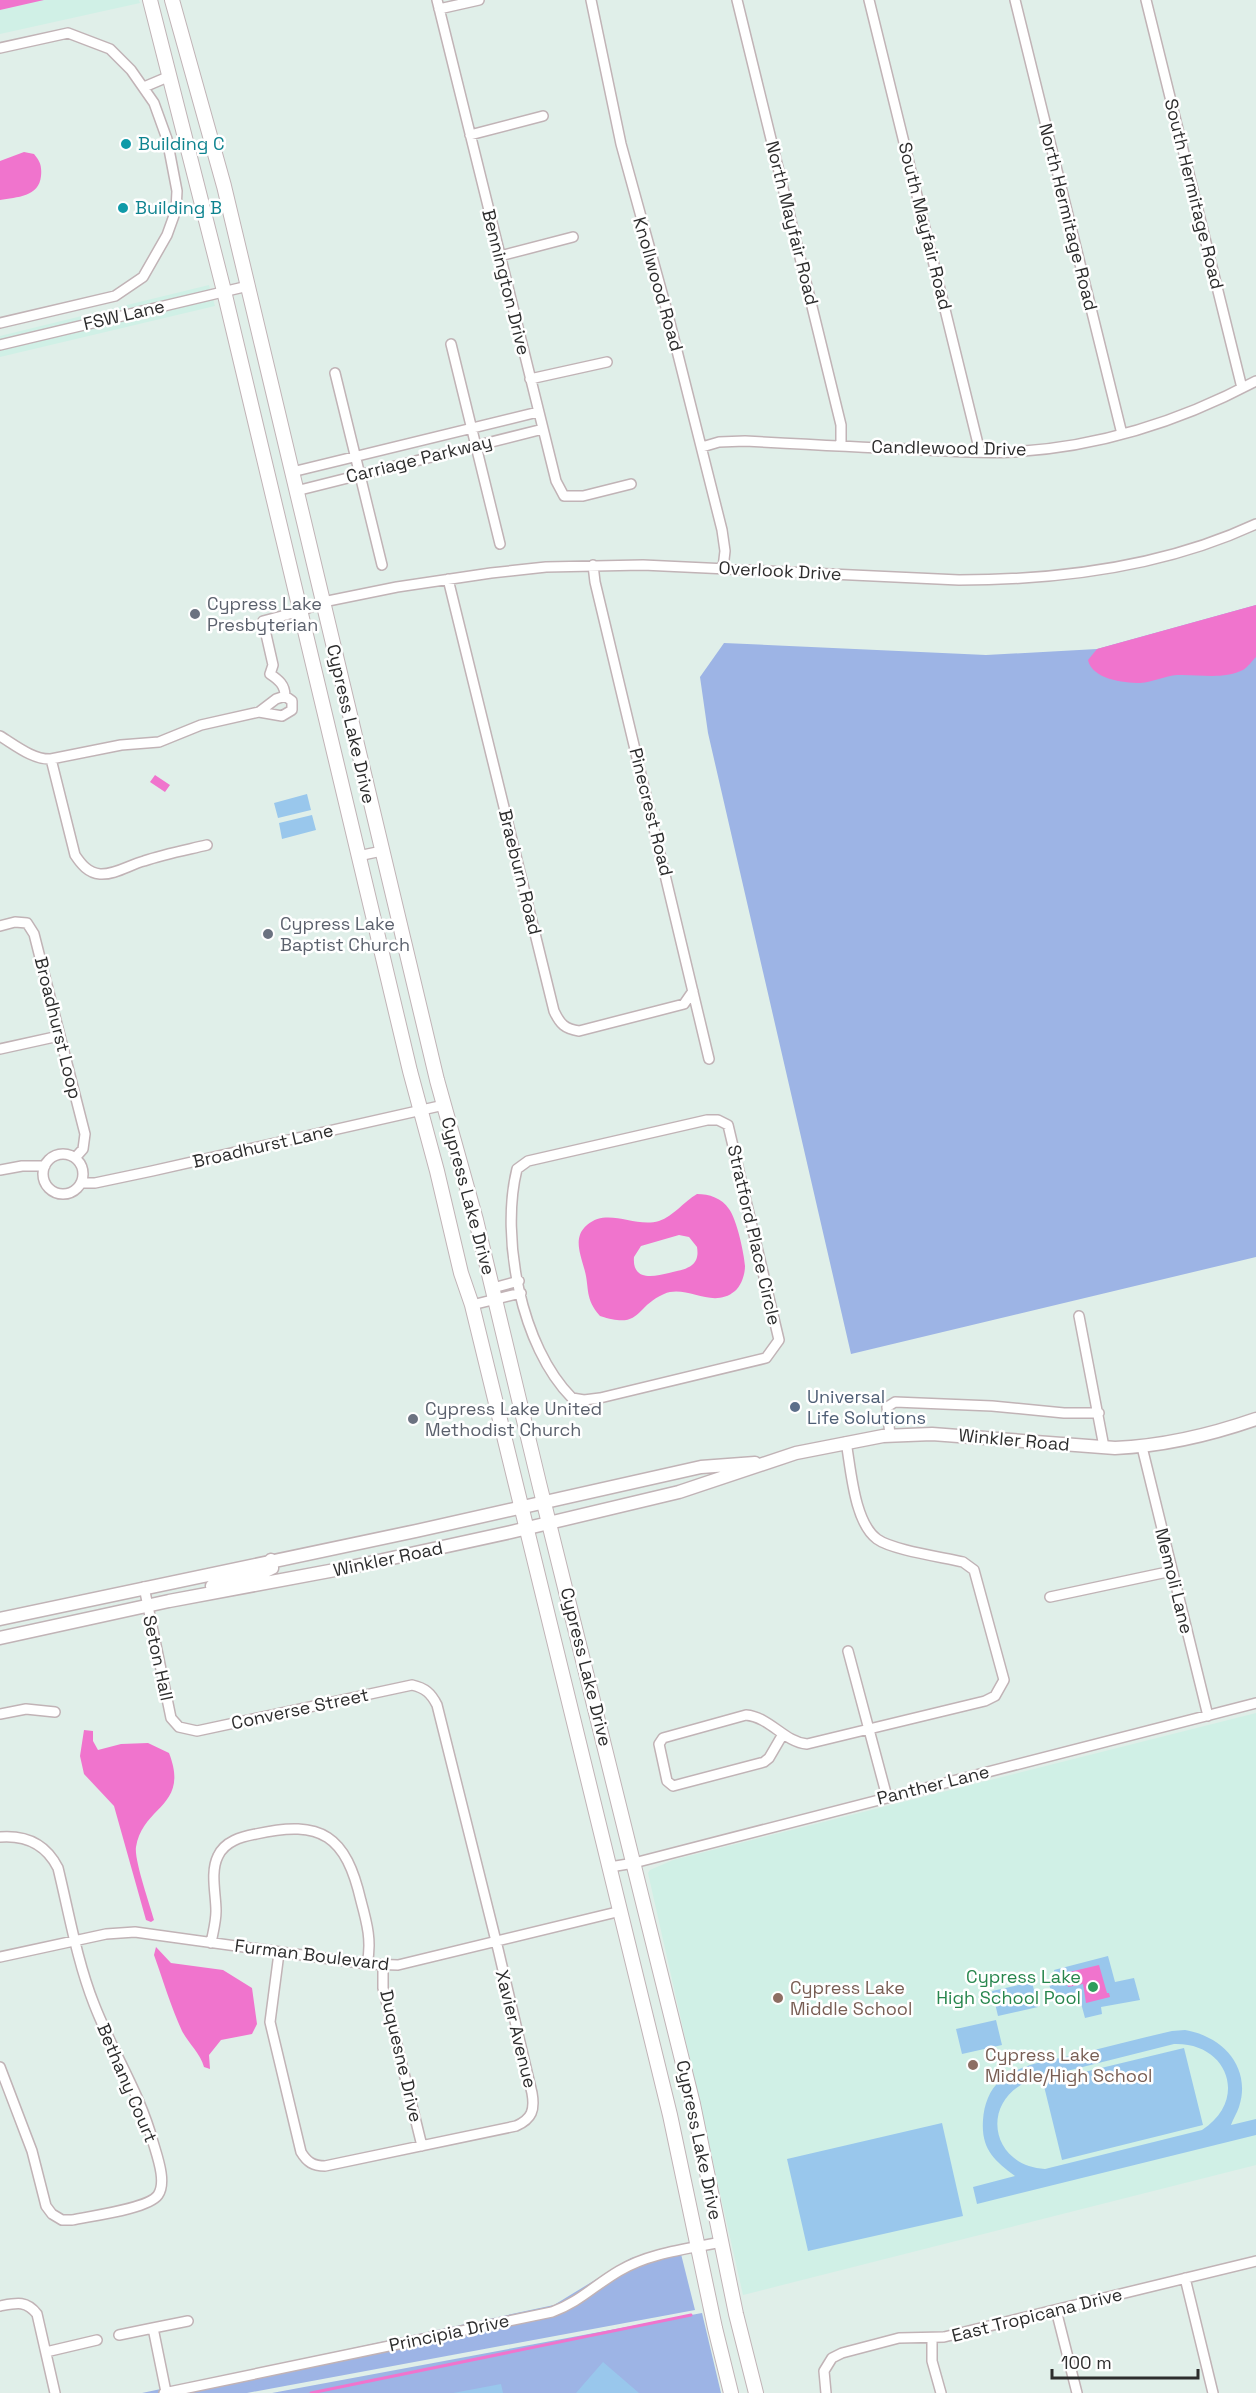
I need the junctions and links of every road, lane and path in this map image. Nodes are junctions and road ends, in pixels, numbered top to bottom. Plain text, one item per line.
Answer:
1 (150, 0) edge
2 (172, 0) edge
3 (182, 0) edge
4 (479, 0) edge
5 (591, 0) edge
6 (737, 0) edge
7 (869, 0) edge
8 (1015, 0) edge
9 (1146, 0) edge
10 (438, 5) edge
11 (183, 40) junction
12 (0, 48) edge
13 (170, 76) junction
14 (144, 87) junction
15 (543, 116) dead end
16 (470, 135) junction
17 (573, 237) dead end
18 (500, 256) junction
19 (248, 286) junction
20 (224, 291) junction
21 (29, 317) junction
22 (0, 322) edge
23 (33, 337) junction
24 (451, 344) dead end
25 (0, 345) edge
26 (607, 362) dead end
27 (335, 373) dead end
28 (530, 379) junction
29 (1256, 381) edge
30 (1242, 388) junction
31 (538, 412) junction
32 (471, 428) junction
33 (543, 429) junction
34 (1122, 434) junction
35 (476, 445) junction
36 (842, 446) junction
37 (702, 447) junction
38 (980, 452) junction
39 (355, 457) junction
40 (292, 472) junction
41 (359, 474) junction
42 (631, 484) dead end
43 (296, 490) junction
44 (1256, 524) edge
45 (500, 544) dead end
46 (382, 565) dead end
47 (592, 565) junction
48 (723, 568) junction
49 (448, 579) junction
50 (323, 602) junction
51 (301, 611) junction
52 (285, 696) junction
53 (259, 712) junction
54 (0, 736) edge
55 (51, 759) junction
56 (207, 845) dead end
57 (382, 851) junction
58 (358, 856) junction
59 (0, 926) edge
60 (693, 991) junction
61 (59, 1036) junction
62 (0, 1049) edge
63 (709, 1059) dead end
64 (444, 1105) junction
65 (420, 1111) junction
66 (75, 1158) junction
67 (45, 1166) junction
68 (0, 1170) edge
69 (81, 1183) junction
70 (519, 1281) junction
71 (494, 1293) junction
72 (521, 1293) junction
73 (472, 1305) junction
74 (1079, 1316) dead end
75 (1098, 1413) junction
76 (1256, 1419) edge
77 (890, 1435) junction
78 (846, 1442) junction
79 (1142, 1446) junction
80 (1104, 1447) junction
81 (772, 1462) junction
82 (545, 1502) junction
83 (522, 1507) junction
84 (550, 1523) junction
85 (527, 1528) junction
86 (271, 1560) junction
87 (1172, 1571) junction
88 (144, 1587) junction
89 (192, 1597) junction
90 (1050, 1597) dead end
91 (147, 1606) junction
92 (0, 1619) edge
93 (0, 1638) edge
94 (848, 1652) dead end
95 (422, 1687) joint
96 (1256, 1704) edge
97 (55, 1712) dead end
98 (0, 1714) edge
99 (1208, 1716) junction
100 (179, 1727) joint
101 (868, 1731) junction
102 (783, 1734) junction
103 (886, 1797) junction
104 (0, 1837) edge
105 (634, 1863) junction
106 (610, 1867) junction
107 (621, 1911) junction
108 (76, 1941) junction
109 (211, 1942) junction
110 (496, 1942) junction
111 (279, 1953) junction
112 (0, 1957) edge
113 (367, 1965) junction
114 (383, 1966) junction
115 (0, 2067) edge
116 (422, 2146) junction
117 (722, 2242) junction
118 (698, 2247) junction
119 (1256, 2261) edge
120 (1185, 2278) junction
121 (0, 2306) edge
122 (1056, 2310) junction
123 (188, 2321) dead end
124 (153, 2328) junction
125 (119, 2335) dead end
126 (933, 2338) junction
127 (97, 2340) dead end
128 (46, 2352) junction
129 (55, 2393) edge
130 (165, 2393) edge
131 (731, 2393) edge
132 (756, 2393) edge
133 (826, 2393) edge
134 (940, 2393) edge
135 (1077, 2393) edge
136 (1214, 2393) edge

1 - 13 main road, Cypress Lake Drive
2 - 11 main road, Cypress Lake Drive
3 - 11 main road
4 - 10 street
5 - 37 street, Knollwood Road
6 - 36 street, North Mayfair Road
7 - 38 street, South Mayfair Road
8 - 34 street, North Hermitage Road
9 - 30 street, South Hermitage Road
10 - 16 street, Bennington Drive
11 - 19 main road, Cypress Lake Drive
12 - 14 street
13 - 14 street
13 - 20 main road, Cypress Lake Drive
14 - 21 street
15 - 16 street
16 - 18 street, Bennington Drive
17 - 18 street
18 - 28 street, Bennington Drive
19 - 20 street, FSW Lane
19 - 40 main road, Cypress Lake Drive
20 - 23 street, FSW Lane
20 - 51 main road, Cypress Lake Drive
21 - 22 street
21 - 23 street
23 - 25 street, FSW Lane
24 - 32 street
26 - 28 street
27 - 39 street
28 - 31 street, Bennington Drive
29 - 30 street, Candlewood Drive
30 - 34 street, Candlewood Drive
31 - 32 street, Carriage Parkway
31 - 33 street, Bennington Drive
32 - 35 street
32 - 39 street, Carriage Parkway
33 - 35 street, Carriage Parkway
33 - 42 street, Bennington Drive
34 - 38 street, Candlewood Drive
35 - 41 street, Carriage Parkway
35 - 45 street
36 - 37 street, Candlewood Drive
36 - 38 street, Candlewood Drive
37 - 48 street, Knollwood Road
39 - 40 street, Carriage Parkway
39 - 41 street
40 - 43 main road, Cypress Lake Drive
41 - 43 street, Carriage Parkway
41 - 46 street
43 - 50 main road, Cypress Lake Drive
44 - 48 street, Overlook Drive
47 - 48 street, Overlook Drive
47 - 49 street, Overlook Drive
47 - 60 street, Pinecrest Road
49 - 50 street, Overlook Drive
49 - 60 street, Braeburn Road
50 - 51 street, Overlook Drive
50 - 57 main road, Cypress Lake Drive
51 - 52 street, Overlook Drive
51 - 58 main road, Cypress Lake Drive
52 - 53 street
52 - 53 street
53 - 55 street
54 - 55 street
55 - 56 street
57 - 58 street
57 - 64 main road, Cypress Lake Drive
58 - 65 main road, Cypress Lake Drive
59 - 61 street, Broadhurst Loop
60 - 63 street, Pinecrest Road
61 - 62 street
61 - 66 street, Broadhurst Loop
64 - 65 street, Broadhurst Lane
64 - 71 main road, Cypress Lake Drive
65 - 69 street, Broadhurst Lane
65 - 73 main road, Cypress Lake Drive
66 - 67 street
66 - 69 street
67 - 68 street
67 - 69 street
70 - 71 street
70 - 72 street, Stratford Place Circle
70 - 72 street, Stratford Place Circle
71 - 72 street
71 - 73 street
71 - 82 main road, Cypress Lake Drive
73 - 83 main road, Cypress Lake Drive
74 - 75 street
75 - 77 street
75 - 80 street
76 - 79 street, Winkler Road
77 - 78 street, Winkler Road
77 - 80 street, Winkler Road
78 - 81 street, Winkler Road
78 - 101 street
79 - 80 street, Winkler Road
79 - 87 street, Memoli Lane
81 - 82 street, Winkler Road
81 - 84 street, Winkler Road
82 - 83 street, Winkler Road
82 - 84 main road, Cypress Lake Drive
83 - 85 main road, Cypress Lake Drive
83 - 86 street, Winkler Road
84 - 85 street, Winkler Road
84 - 105 main road, Cypress Lake Drive
85 - 89 street, Winkler Road
85 - 106 main road, Cypress Lake Drive
86 - 88 street, Winkler Road
86 - 89 street
87 - 90 street
87 - 99 street, Memoli Lane
88 - 91 street, Seton Hall
88 - 92 street, Winkler Road
89 - 91 street, Winkler Road
91 - 93 street, Winkler Road
91 - 100 street, Seton Hall
94 - 101 street
95 - 100 street, Converse Street
95 - 110 street, Xavier Avenue
96 - 99 street, Panther Lane
97 - 98 street
99 - 103 street, Panther Lane
101 - 102 street
101 - 103 street
102 - 102 street
103 - 105 street, Panther Lane
104 - 108 street, Bethany Court
105 - 106 street, Panther Lane
105 - 117 main road, Cypress Lake Drive
106 - 107 main road, Cypress Lake Drive
107 - 110 street, Furman Boulevard
107 - 118 main road, Cypress Lake Drive
108 - 109 street, Furman Boulevard
108 - 112 street, Furman Boulevard
108 - 115 street, Bethany Court
109 - 111 street, Furman Boulevard
109 - 113 street
110 - 114 street, Furman Boulevard
110 - 116 street, Xavier Avenue
111 - 113 street, Furman Boulevard
111 - 116 street, Xavier Avenue
113 - 114 street, Furman Boulevard
114 - 116 street, Duquesne Drive
117 - 118 street, Principia Drive
117 - 132 main road, Cypress Lake Drive
118 - 130 street, Principia Drive
118 - 131 main road, Cypress Lake Drive
119 - 120 street, East Tropicana Drive
120 - 122 street, East Tropicana Drive
120 - 136 street
121 - 128 street
122 - 126 street, East Tropicana Drive
122 - 135 street
123 - 124 street
124 - 125 street
124 - 130 street
126 - 133 street, East Tropicana Drive
126 - 134 street
127 - 128 street
128 - 129 street

